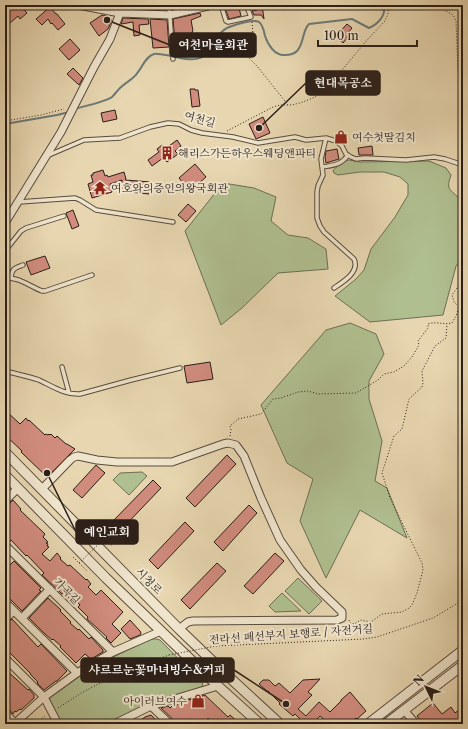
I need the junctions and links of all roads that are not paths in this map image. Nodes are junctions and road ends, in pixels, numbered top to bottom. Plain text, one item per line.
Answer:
1 (82, 5) edge
2 (122, 5) edge
3 (169, 5) edge
4 (209, 5) edge
5 (221, 5) edge
6 (246, 5) edge
7 (104, 8) edge
8 (120, 13) junction
9 (170, 15) junction
10 (173, 59) dead end
11 (326, 138) junction
12 (47, 155) junction
13 (348, 155) junction
14 (463, 166) edge
15 (323, 167) junction
16 (18, 202) junction
17 (64, 216) dead end
18 (173, 222) dead end
19 (5, 223) edge
20 (5, 251) edge
21 (24, 265) dead end
22 (92, 275) dead end
23 (5, 278) edge
24 (11, 278) junction
25 (334, 288) dead end
26 (62, 367) dead end
27 (180, 368) dead end
28 (5, 371) edge
29 (69, 393) junction
30 (5, 452) edge
31 (5, 474) edge
32 (18, 488) junction
33 (42, 489) junction
34 (5, 501) edge
35 (5, 545) edge
36 (117, 566) junction
37 (106, 578) junction
38 (50, 589) junction
39 (5, 602) edge
40 (14, 611) junction
41 (22, 618) junction
42 (5, 619) edge
43 (179, 629) junction
44 (161, 631) junction
45 (463, 650) edge
46 (113, 652) junction
47 (5, 658) edge
48 (463, 665) edge
49 (77, 673) junction
50 (218, 686) junction
51 (44, 697) junction
52 (151, 706) junction
53 (404, 710) junction
54 (5, 713) edge
55 (14, 724) edge
56 (58, 724) edge
57 (114, 724) edge
58 (170, 724) edge
59 (260, 724) edge
60 (280, 724) edge
61 (368, 724) edge
62 (386, 724) edge
63 (416, 724) edge

1 - 7 street
2 - 8 lane
3 - 9 lane
4 - 9 street
5 - 6 lane
7 - 8 street
8 - 9 street
8 - 12 street
9 - 10 lane
11 - 12 lane, 여천길
11 - 13 lane
11 - 15 lane
12 - 16 street
13 - 14 lane
13 - 15 lane
15 - 25 lane
16 - 18 lane
16 - 19 street
17 - 20 lane
21 - 24 lane
22 - 24 lane
23 - 24 lane
26 - 29 lane
27 - 29 lane
28 - 29 lane
30 - 33 street, 시청로
31 - 32 street
32 - 34 street
32 - 37 street
33 - 36 street, 시청로
33 - 43 street
35 - 38 street, 가곡길
36 - 37 street
36 - 43 street, 시청로
37 - 44 street
38 - 41 street
38 - 46 street, 가곡길
39 - 40 street
40 - 41 street
40 - 42 street
41 - 49 street
43 - 60 street, 시청로
44 - 46 street
44 - 50 street
45 - 61 street
46 - 49 street
47 - 51 street
48 - 53 street
49 - 51 street
50 - 52 street
50 - 59 street
51 - 55 street
51 - 56 street
52 - 57 street
52 - 58 street
53 - 62 street
53 - 63 street
54 - 55 street

